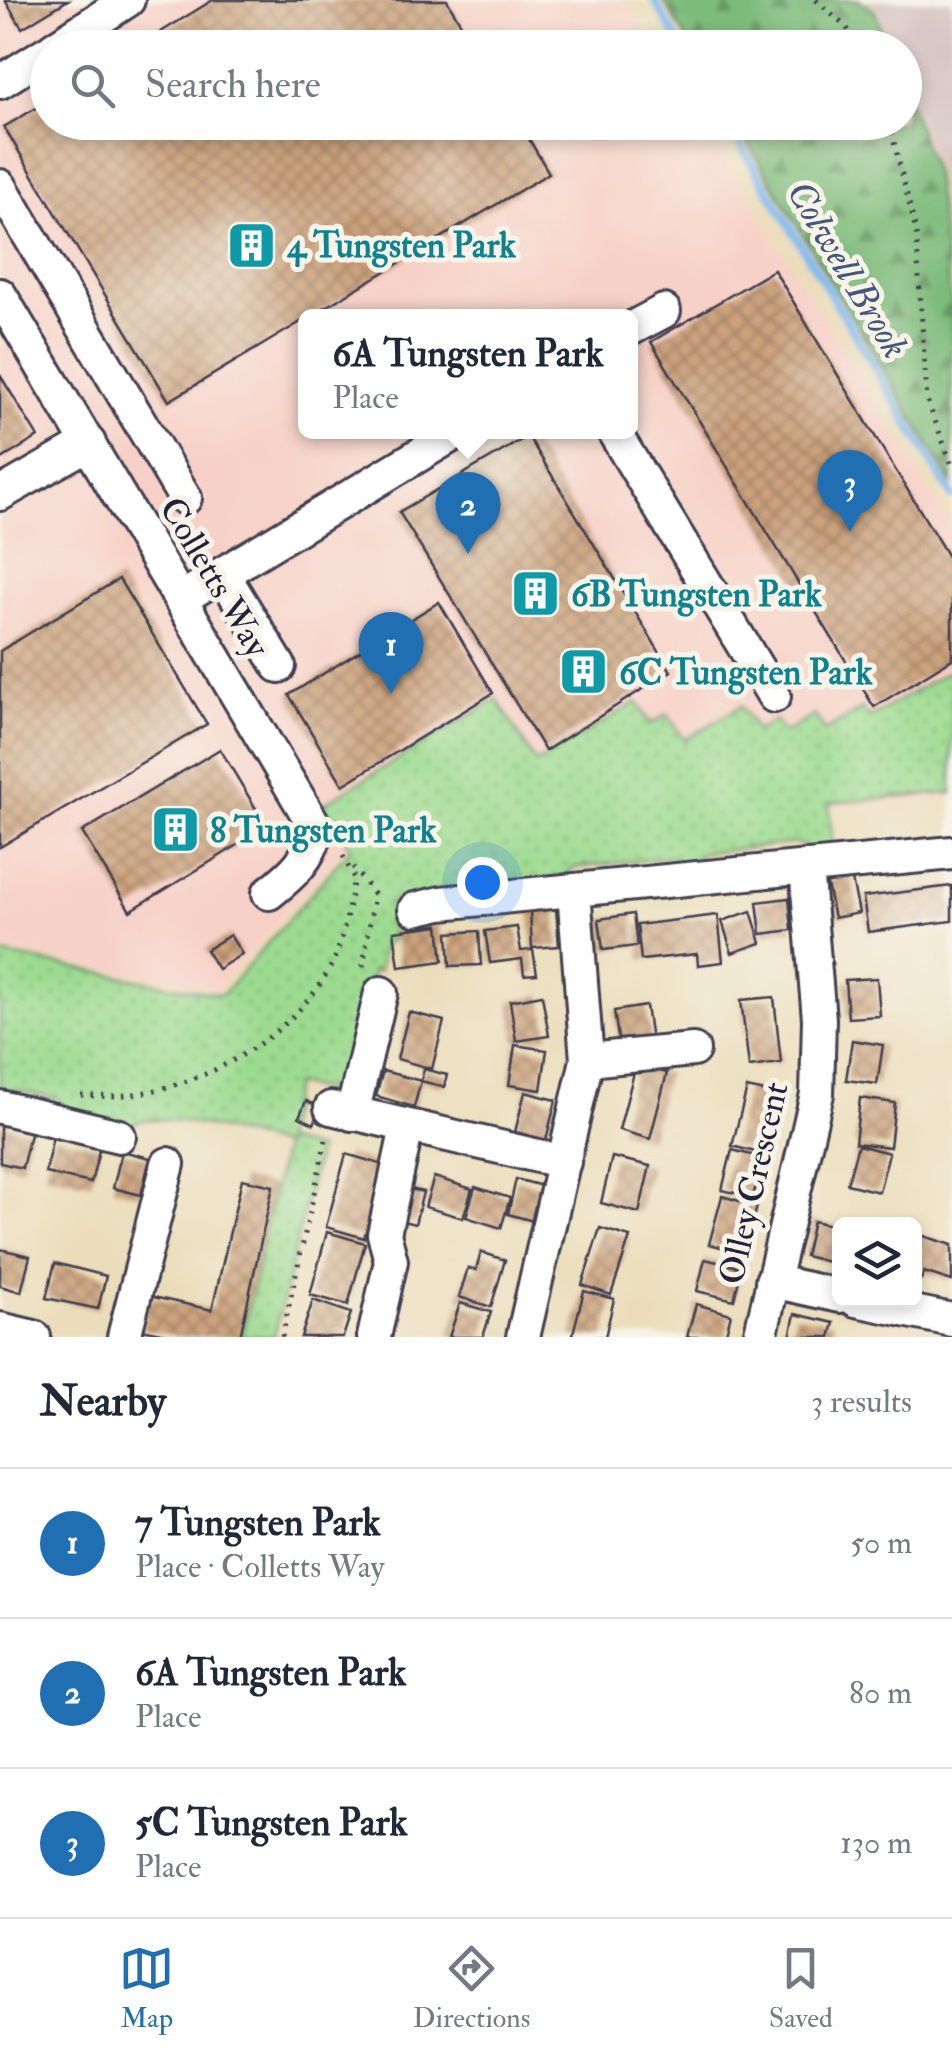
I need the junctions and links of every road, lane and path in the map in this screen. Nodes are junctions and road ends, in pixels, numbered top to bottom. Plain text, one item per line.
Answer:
1 (128, 0) edge
2 (816, 0) edge
3 (82, 30) edge
4 (848, 30) edge
5 (30, 63) edge
6 (0, 82) edge
7 (893, 140) edge
8 (0, 186) edge
9 (0, 296) edge
10 (664, 311) dead end
11 (638, 325) edge
12 (445, 439) edge
13 (618, 439) edge
14 (88, 443) junction
15 (952, 465) edge
16 (0, 494) edge
17 (186, 498) dead end
18 (223, 574) junction
19 (182, 598) junction
20 (279, 666) dead end
21 (774, 696) dead end
22 (317, 830) junction
23 (952, 852) edge
24 (806, 867) junction
25 (574, 891) junction
26 (269, 893) dead end
27 (416, 909) dead end
28 (381, 993) dead end
29 (693, 1050) dead end
30 (587, 1060) junction
31 (64, 1091) dead end
32 (0, 1107) edge
33 (342, 1111) junction
34 (406, 1127) junction
35 (119, 1136) dead end
36 (564, 1162) junction
37 (168, 1164) dead end
38 (772, 1282) junction
39 (832, 1294) edge
40 (890, 1307) edge
41 (952, 1320) edge
42 (0, 1329) edge
43 (34, 1337) edge
44 (124, 1337) edge
45 (282, 1337) edge
46 (374, 1337) edge
47 (523, 1337) edge
48 (760, 1337) edge

1 - 3 street
2 - 4 path
5 - 6 street
7 - 15 path
8 - 17 street
9 - 14 street, Colletts Way
10 - 11 street
12 - 18 street
13 - 21 street
14 - 16 street
14 - 19 street, Colletts Way
18 - 19 street
18 - 20 street
19 - 22 street, Colletts Way
22 - 26 street
22 - 31 path
23 - 24 street
24 - 25 street
24 - 38 street, Olley Crescent
25 - 27 street
25 - 30 street
28 - 33 street
29 - 30 street
30 - 36 street
32 - 35 street
33 - 34 street
33 - 45 path
34 - 36 street
34 - 46 street
36 - 47 street
37 - 44 street
38 - 39 street
38 - 48 street, Olley Crescent
40 - 41 street
42 - 43 street

